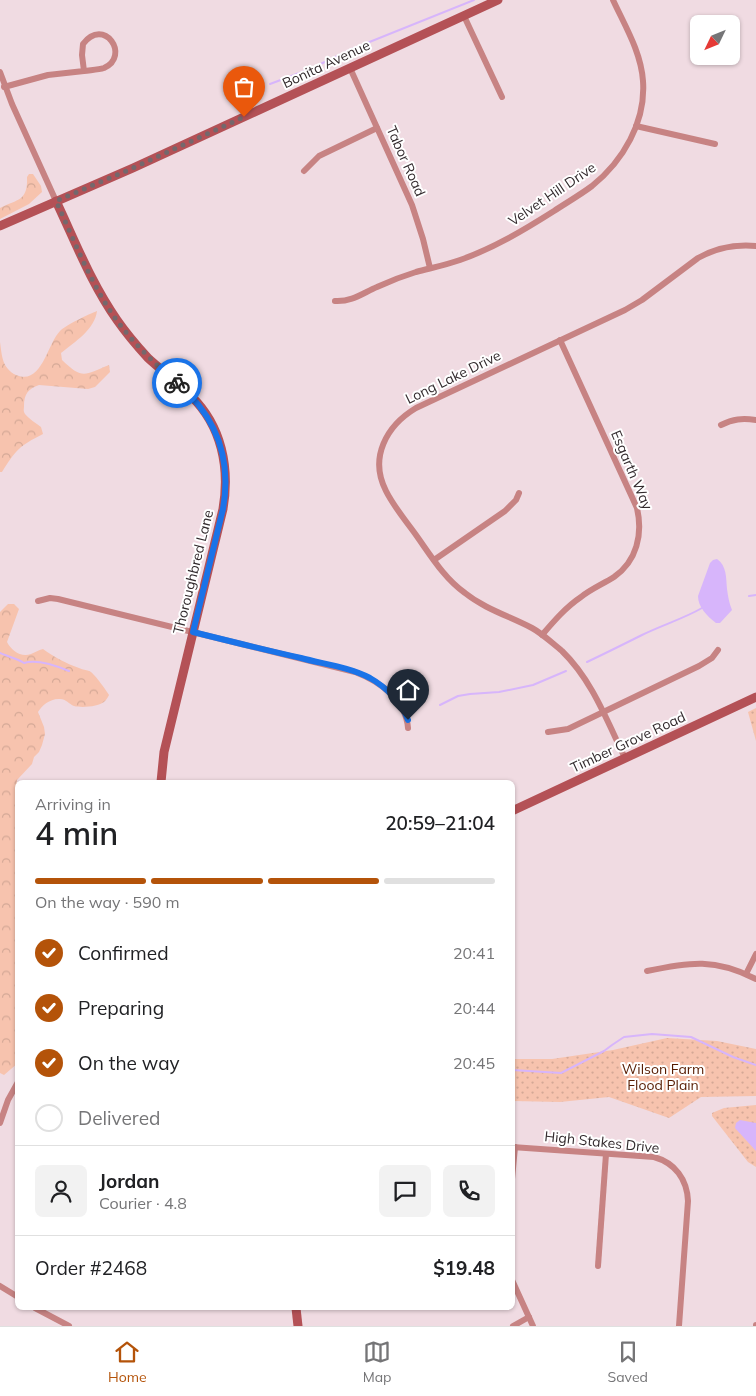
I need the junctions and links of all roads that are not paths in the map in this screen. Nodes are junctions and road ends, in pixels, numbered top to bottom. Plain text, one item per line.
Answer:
1 (498, 0) edge
2 (613, 0) edge
3 (464, 16) junction
4 (350, 68) junction
5 (84, 71) junction
6 (0, 72) edge
7 (4, 87) junction
8 (502, 97) dead end
9 (636, 126) junction
10 (377, 128) junction
11 (714, 144) dead end
12 (304, 171) dead end
13 (56, 201) junction
14 (0, 226) edge
15 (756, 246) edge
16 (430, 268) junction
17 (335, 302) dead end
18 (560, 340) junction
19 (756, 420) edge
20 (721, 425) dead end
21 (519, 493) dead end
22 (434, 560) junction
23 (38, 601) dead end
24 (193, 632) junction
25 (542, 635) junction
26 (718, 650) dead end
27 (756, 697) edge
28 (602, 712) junction
29 (408, 728) dead end
30 (548, 732) dead end
31 (625, 758) junction
32 (162, 780) edge
33 (515, 811) edge
34 (756, 954) edge
35 (647, 971) dead end
36 (746, 974) junction
37 (756, 979) edge
38 (15, 1087) edge
39 (0, 1123) edge
40 (515, 1147) edge
41 (606, 1154) junction
42 (598, 1266) dead end
43 (0, 1286) edge
44 (515, 1287) edge
45 (15, 1295) edge
46 (38, 1310) edge
47 (296, 1310) edge
48 (529, 1317) junction
49 (69, 1326) edge
50 (298, 1326) edge
51 (513, 1326) edge
52 (533, 1326) edge
53 (679, 1326) edge

1 - 3 street, Bonita Avenue
2 - 9 street, Velvet Hill Drive
3 - 4 street, Bonita Avenue
3 - 8 street
4 - 10 street, Tabor Road
4 - 13 street, Bonita Avenue
5 - 5 street
5 - 7 street
6 - 7 street, Thoroughbred Lane
7 - 13 street, Thoroughbred Lane
9 - 11 street
9 - 16 street, Velvet Hill Drive
10 - 12 street
10 - 16 street, Tabor Road
13 - 14 street, Bonita Avenue
13 - 24 street, Thoroughbred Lane
15 - 18 street, Long Lake Drive
16 - 17 street, Velvet Hill Drive
18 - 22 street, Long Lake Drive
18 - 25 street, Esgarth Way
19 - 20 street
21 - 22 street
22 - 25 street, Long Lake Drive
23 - 24 street
24 - 29 street
24 - 32 street, Thoroughbred Lane
25 - 28 street, Long Lake Drive
26 - 28 street
27 - 31 street, Timber Grove Road
28 - 30 street
28 - 31 street, Long Lake Drive
31 - 33 street, Timber Grove Road
34 - 36 street
35 - 36 street
36 - 37 street
38 - 39 street
40 - 41 street, High Stakes Drive
41 - 42 street
41 - 53 street, High Stakes Drive
43 - 45 street
44 - 48 street
46 - 49 street
47 - 50 street
48 - 51 street
48 - 52 street

